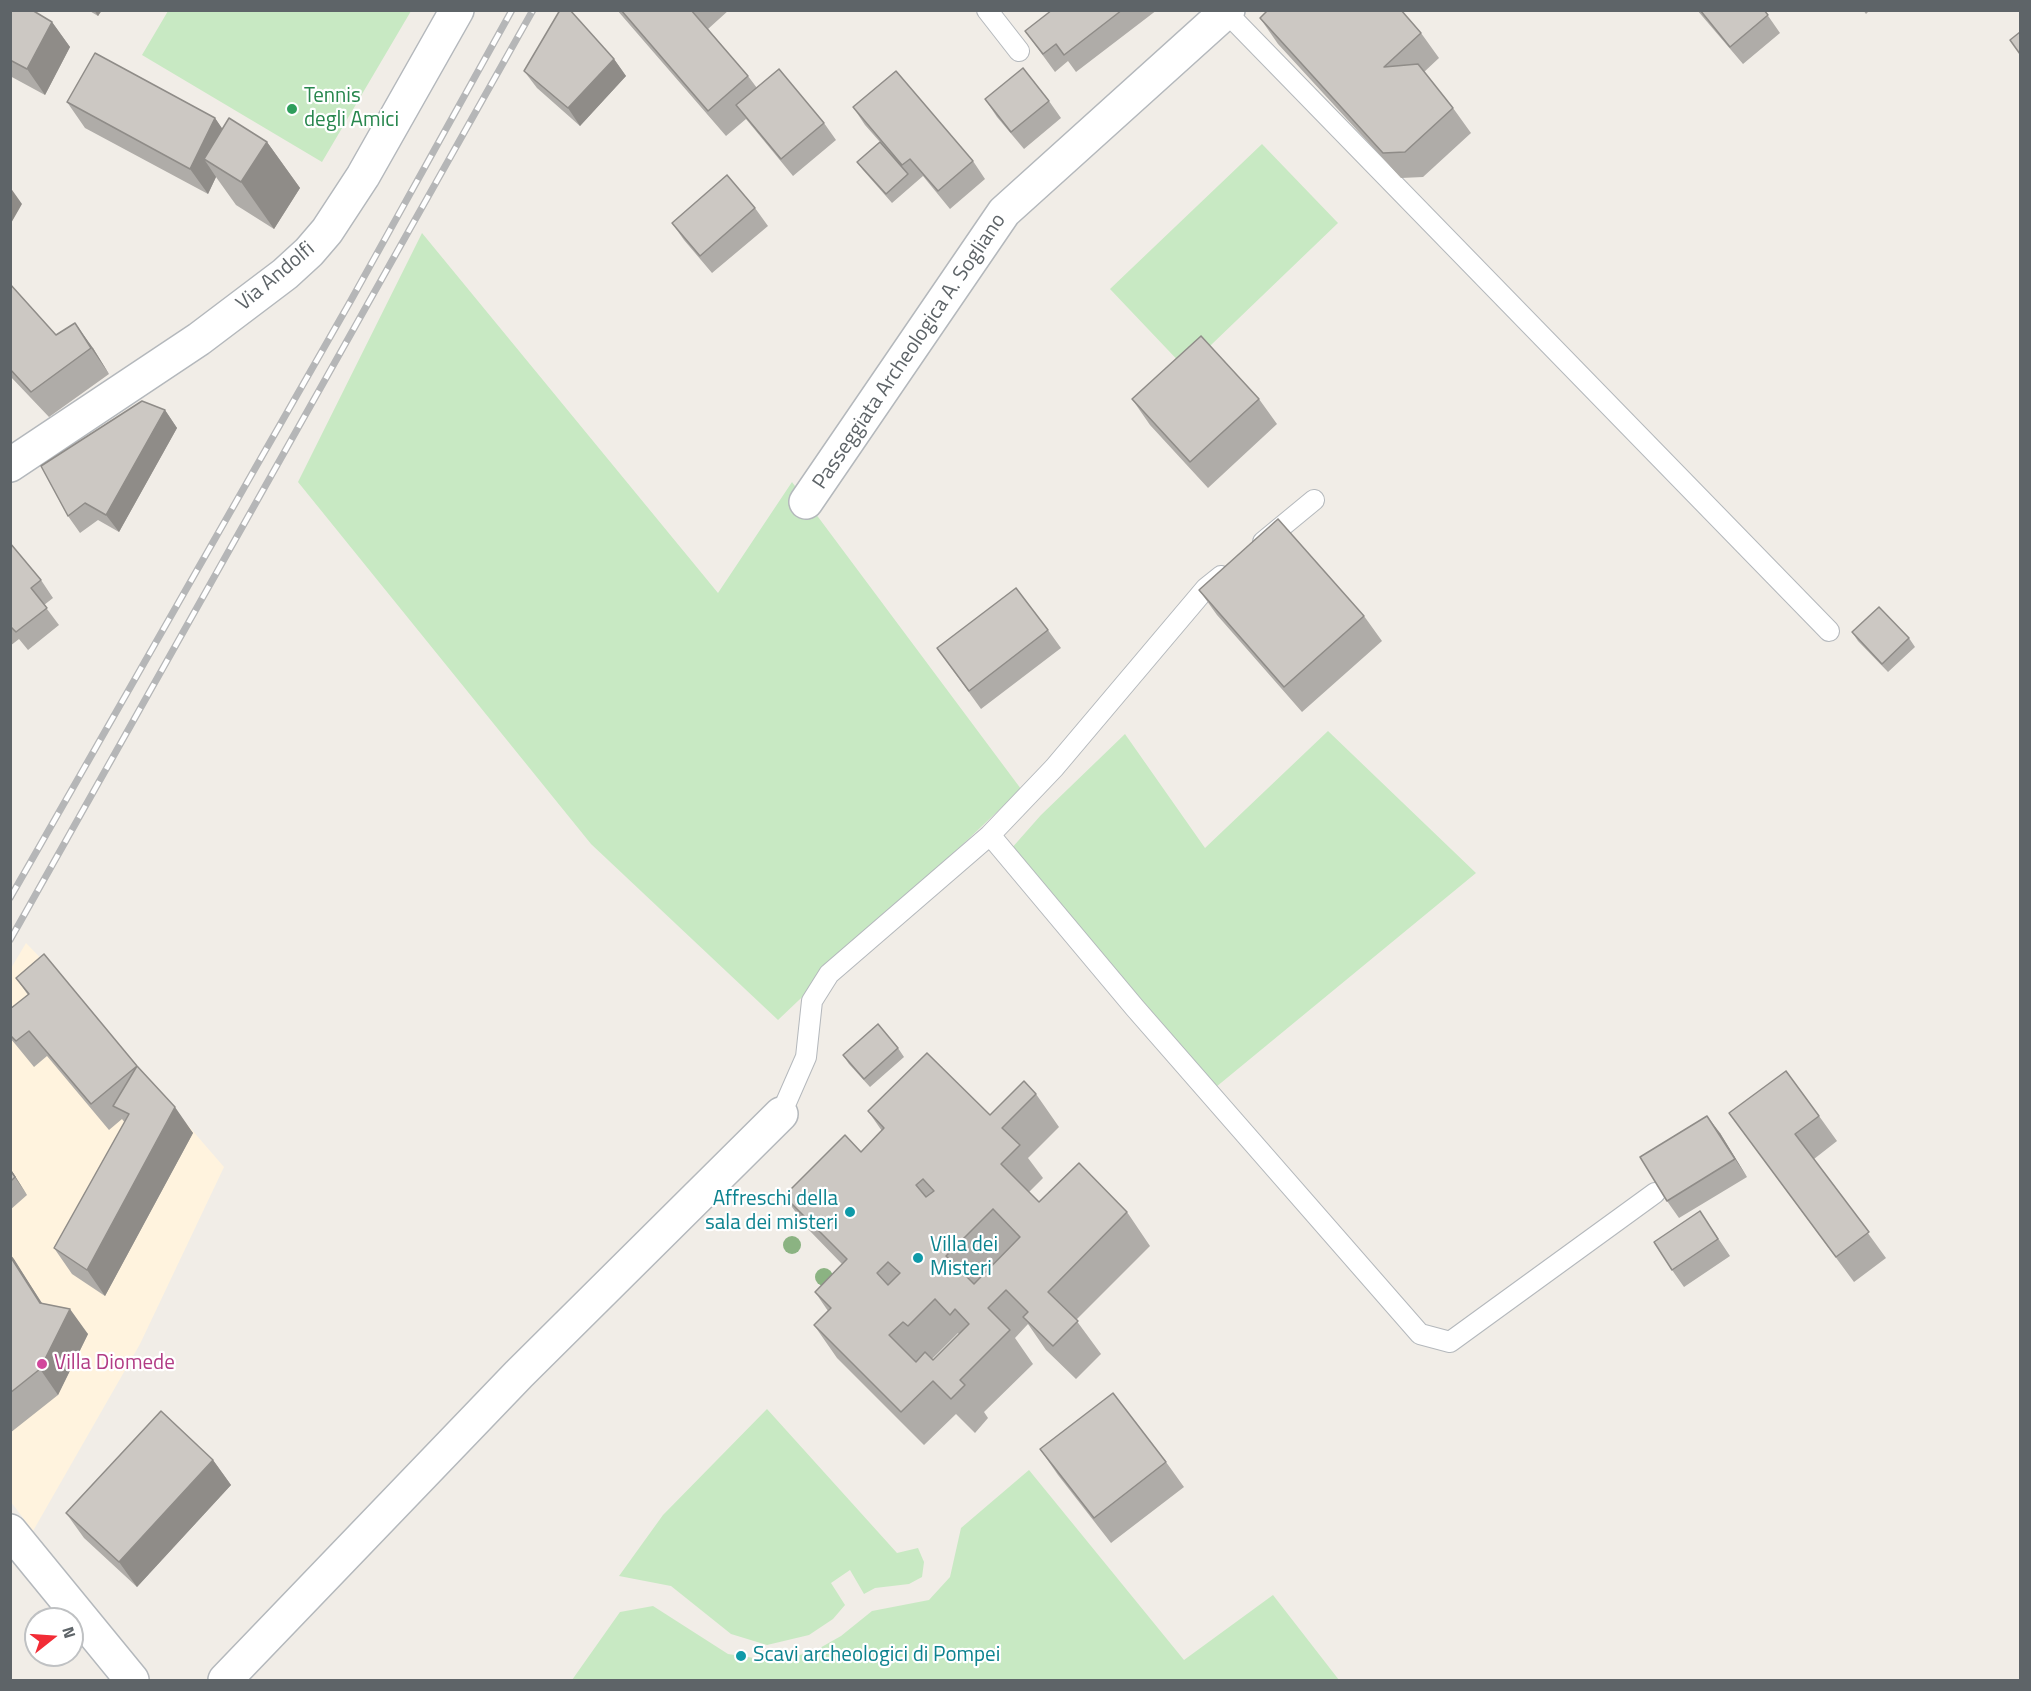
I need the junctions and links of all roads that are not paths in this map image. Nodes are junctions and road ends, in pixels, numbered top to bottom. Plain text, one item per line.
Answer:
1 (457, 10) edge
2 (987, 10) edge
3 (1227, 11) edge
4 (1019, 51) dead end
5 (10, 465) edge
6 (1314, 500) dead end
7 (806, 502) dead end
8 (1251, 551) edge
9 (1233, 566) edge
10 (1829, 631) dead end
11 (990, 835) junction
12 (781, 1114) joint
13 (1655, 1193) edge
14 (10, 1531) edge
15 (132, 1680) edge
16 (225, 1680) edge

1 - 5 street, Via Andolfi
2 - 4 lane
3 - 7 street, Passeggiata Archeologica A. Sogliano
3 - 10 lane
6 - 8 lane
9 - 11 lane
11 - 12 lane
11 - 13 lane
12 - 16 street
14 - 15 street

